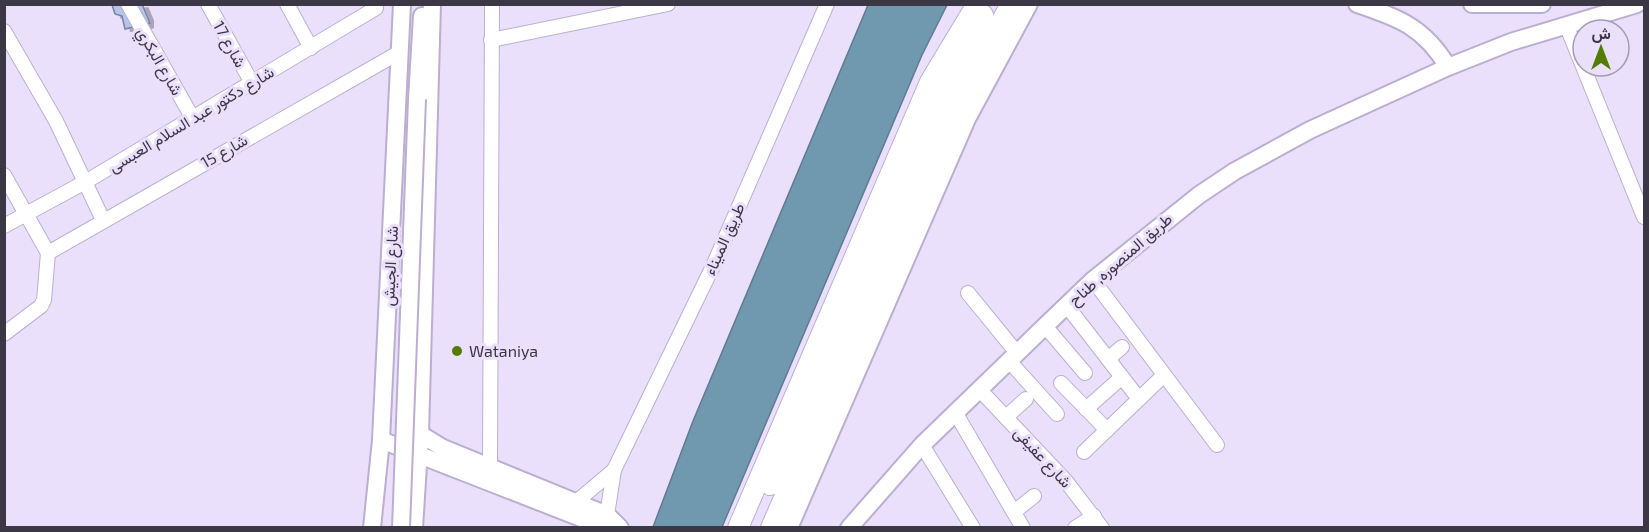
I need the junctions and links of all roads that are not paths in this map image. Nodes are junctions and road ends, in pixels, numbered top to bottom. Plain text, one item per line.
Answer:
1 (128, 4) edge
2 (208, 4) edge
3 (287, 4) edge
4 (402, 4) edge
5 (422, 4) edge
6 (432, 4) edge
7 (492, 4) edge
8 (668, 4) edge
9 (827, 4) edge
10 (977, 4) edge
11 (989, 4) edge
12 (1029, 4) edge
13 (1357, 4) edge
14 (1472, 4) edge
15 (1542, 4) edge
16 (1637, 4) edge
17 (1009, 7) edge
18 (376, 8) dead end
19 (1567, 27) junction
20 (4, 31) edge
21 (491, 40) junction
22 (311, 48) junction
23 (400, 52) junction
24 (1448, 67) junction
25 (252, 83) junction
26 (192, 117) junction
27 (4, 175) edge
28 (87, 181) junction
29 (26, 214) junction
30 (1644, 217) edge
31 (103, 220) junction
32 (4, 226) edge
33 (48, 253) junction
34 (1094, 280) junction
35 (968, 293) dead end
36 (1067, 306) junction
37 (1045, 326) junction
38 (4, 334) edge
39 (1122, 347) dead end
40 (1013, 357) junction
41 (1108, 359) junction
42 (1085, 373) dead end
43 (1164, 375) junction
44 (1122, 377) junction
45 (1061, 383) dead end
46 (979, 389) junction
47 (1026, 399) dead end
48 (1139, 399) junction
49 (1086, 409) junction
50 (955, 412) junction
51 (1057, 414) dead end
52 (1006, 417) junction
53 (1107, 430) junction
54 (420, 434) junction
55 (381, 440) junction
56 (922, 445) junction
57 (1217, 445) dead end
58 (1084, 452) dead end
59 (419, 456) junction
60 (464, 464) junction
61 (490, 466) junction
62 (614, 470) junction
63 (1034, 496) dead end
64 (576, 502) junction
65 (375, 503) junction
66 (1014, 512) junction
67 (1098, 522) edge
68 (608, 524) edge
69 (372, 528) edge
70 (379, 528) edge
71 (401, 528) edge
72 (414, 528) edge
73 (738, 528) edge
74 (752, 528) edge
75 (771, 528) edge
76 (789, 528) edge
77 (849, 528) edge
78 (973, 528) edge
79 (1023, 528) edge
80 (1075, 528) edge

1 - 26 street, شارع البكري
2 - 25 street, شارع 17
3 - 22 street
4 - 23 main road, شارع الجيش
5 - 71 main road, bridge
6 - 54 main road, شارع الجيش
7 - 21 street
8 - 21 street
9 - 62 street, طريق الميناء
10 - 73 highway
11 - 74 highway
12 - 76 main road
13 - 24 main road
14 - 15 main road
16 - 19 main road, طريق المنصوره, طناح
17 - 75 highway
18 - 22 street, شارع دكتور عبد السلام العبسى
19 - 24 main road, طريق المنصوره, طناح
19 - 30 street
20 - 28 street
21 - 61 street
22 - 25 street, شارع دكتور عبد السلام العبسى
23 - 31 street, شارع 15
23 - 55 main road, شارع الجيش
24 - 34 main road, طريق المنصوره, طناح
25 - 26 street, شارع دكتور عبد السلام العبسى
26 - 28 street, شارع دكتور عبد السلام العبسى
27 - 29 street
28 - 29 street, شارع دكتور عبد السلام العبسى
28 - 31 street
29 - 32 street, شارع دكتور عبد السلام العبسى
29 - 33 street
31 - 33 street, شارع 15
33 - 38 street
34 - 36 main road, طريق المنصوره, طناح
34 - 43 street
35 - 40 street
36 - 37 main road, طريق المنصوره, طناح
36 - 41 street
37 - 40 main road, طريق المنصوره, طناح
37 - 42 street
39 - 41 street
40 - 46 main road, طريق المنصوره, طناح
40 - 51 street
41 - 44 street
43 - 48 street
43 - 57 street
44 - 48 street
44 - 49 street
45 - 49 street
46 - 50 main road, طريق المنصوره, طناح
46 - 52 street, شارع عفيفى
47 - 52 street
48 - 53 street
49 - 53 street
50 - 56 main road, طريق المنصوره, طناح
50 - 66 street
52 - 67 street, شارع عفيفى
53 - 58 street
54 - 59 main road, شارع الجيش
54 - 60 main road
55 - 59 main road
55 - 65 main road, شارع الجيش
56 - 77 main road, طريق المنصوره, طناح
56 - 78 street
59 - 60 main road
59 - 72 main road, شارع الجيش
60 - 61 main road
60 - 68 main road
61 - 64 main road
62 - 64 street, طريق الميناء
62 - 68 street, طريق الميناء
63 - 66 street
64 - 68 main road
65 - 69 main road, شارع الجيش
65 - 70 main road
66 - 79 street
67 - 80 street

